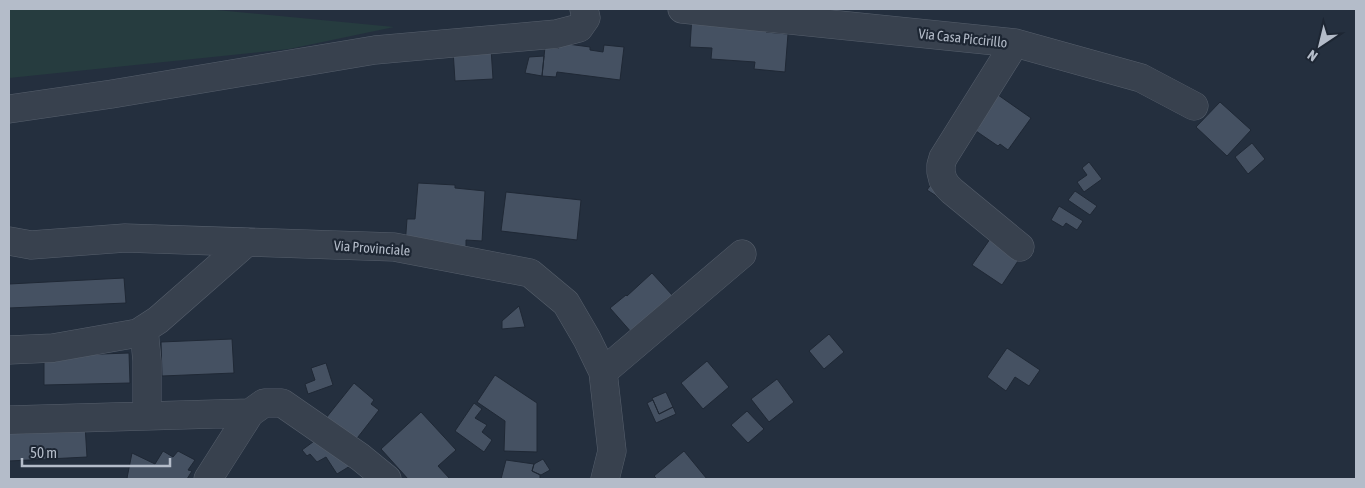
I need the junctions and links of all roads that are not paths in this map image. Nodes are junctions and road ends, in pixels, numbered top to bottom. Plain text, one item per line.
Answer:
1 (584, 9) edge
2 (682, 9) edge
3 (1015, 43) junction
4 (1194, 106) dead end
5 (9, 109) edge
6 (9, 241) edge
7 (247, 242) junction
8 (1020, 247) dead end
9 (742, 254) dead end
10 (144, 329) junction
11 (9, 350) edge
12 (603, 372) junction
13 (250, 413) junction
14 (147, 416) junction
15 (9, 420) edge
16 (208, 479) edge
17 (387, 479) edge
18 (605, 479) edge

1 - 5 street
2 - 3 street, Via Casa Piccirillo
3 - 4 street
3 - 8 street, Via Casa Piccirillo
6 - 7 street, Via Provinciale
7 - 10 street
7 - 12 street, Via Provinciale
9 - 12 street
10 - 11 street
10 - 14 street
12 - 18 street, Via Provinciale
13 - 14 street
13 - 16 street
13 - 17 street
14 - 15 street

